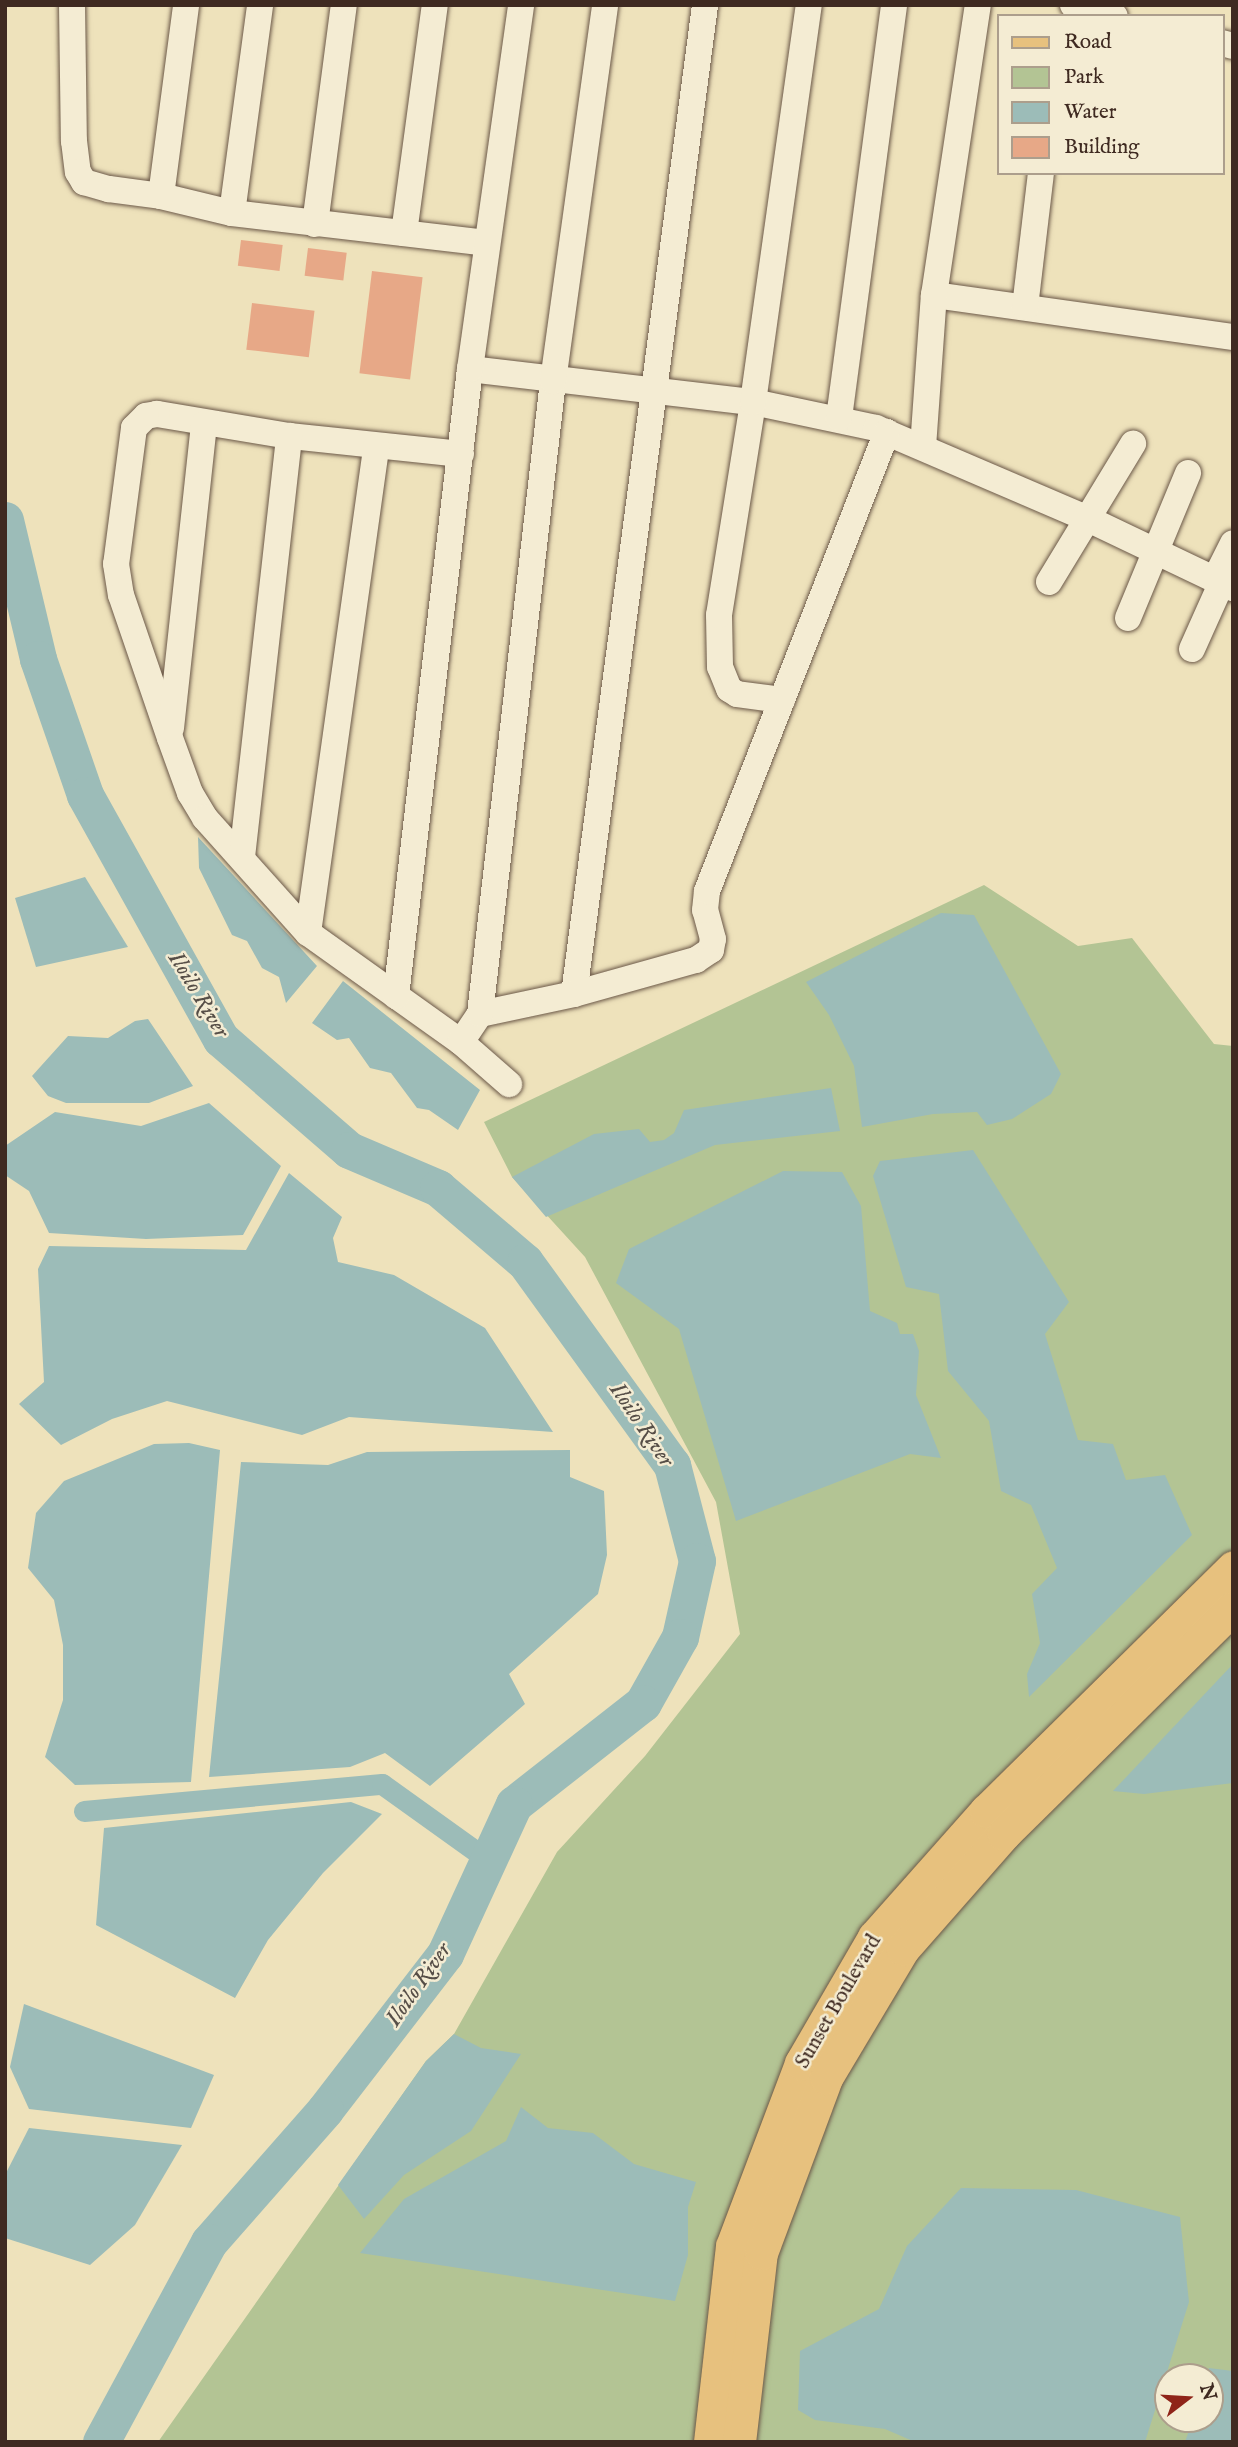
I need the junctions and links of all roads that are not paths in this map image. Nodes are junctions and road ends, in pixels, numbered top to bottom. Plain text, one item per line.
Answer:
1 (72, 5) edge
2 (186, 5) edge
3 (260, 5) edge
4 (344, 5) edge
5 (435, 5) edge
6 (521, 5) edge
7 (605, 5) edge
8 (705, 5) edge
9 (809, 5) edge
10 (894, 5) edge
11 (978, 5) edge
12 (1073, 5) edge
13 (1107, 14) edge
14 (1041, 175) edge
15 (161, 196) junction
16 (232, 213) junction
17 (314, 224) junction
18 (404, 233) junction
19 (486, 243) junction
20 (934, 295) junction
21 (1025, 307) junction
22 (1233, 337) edge
23 (470, 369) junction
24 (553, 381) junction
25 (652, 389) junction
26 (753, 402) junction
27 (839, 418) junction
28 (204, 424) junction
29 (887, 432) junction
30 (289, 436) junction
31 (1133, 444) dead end
32 (376, 447) junction
33 (923, 447) junction
34 (461, 454) junction
35 (1188, 473) dead end
36 (1086, 518) junction
37 (1233, 543) edge
38 (1156, 552) junction
39 (1049, 582) dead end
40 (1223, 583) edge
41 (1128, 618) dead end
42 (1192, 649) dead end
43 (782, 700) junction
44 (170, 738) junction
45 (242, 858) junction
46 (308, 933) junction
47 (574, 994) junction
48 (396, 996) junction
49 (480, 1014) junction
50 (461, 1042) junction
51 (509, 1084) dead end
52 (1233, 1567) edge
53 (1233, 1608) edge
54 (1050, 1769) junction
55 (710, 2442) edge
56 (739, 2442) edge

1 - 15 street
2 - 15 street
3 - 16 street
4 - 17 street
5 - 18 street
6 - 19 street
7 - 24 street
8 - 25 street
9 - 26 street
10 - 27 street
11 - 20 street
12 - 13 street
14 - 21 street
15 - 16 street
16 - 17 street
17 - 18 street
18 - 19 street
19 - 23 street
20 - 21 street
20 - 33 street
21 - 22 street
23 - 24 street
23 - 34 street
24 - 25 street
24 - 49 street
25 - 26 street
25 - 47 street
26 - 27 street
26 - 43 street
27 - 29 street
28 - 30 street
28 - 44 street
28 - 44 street
29 - 33 street
29 - 43 street
30 - 32 street
30 - 45 street
31 - 36 street
32 - 34 street
32 - 46 street
33 - 36 street
34 - 48 street
35 - 38 street
36 - 38 street
36 - 39 street
37 - 40 street
38 - 40 street
38 - 41 street
40 - 42 street
43 - 47 street
44 - 45 street
45 - 46 street
46 - 48 street
47 - 49 street
48 - 50 street
49 - 50 street
50 - 51 street
52 - 54 main road, Sunset Boulevard
53 - 54 main road, Sunset Boulevard
54 - 55 main road, Sunset Boulevard
54 - 56 main road, Sunset Boulevard

